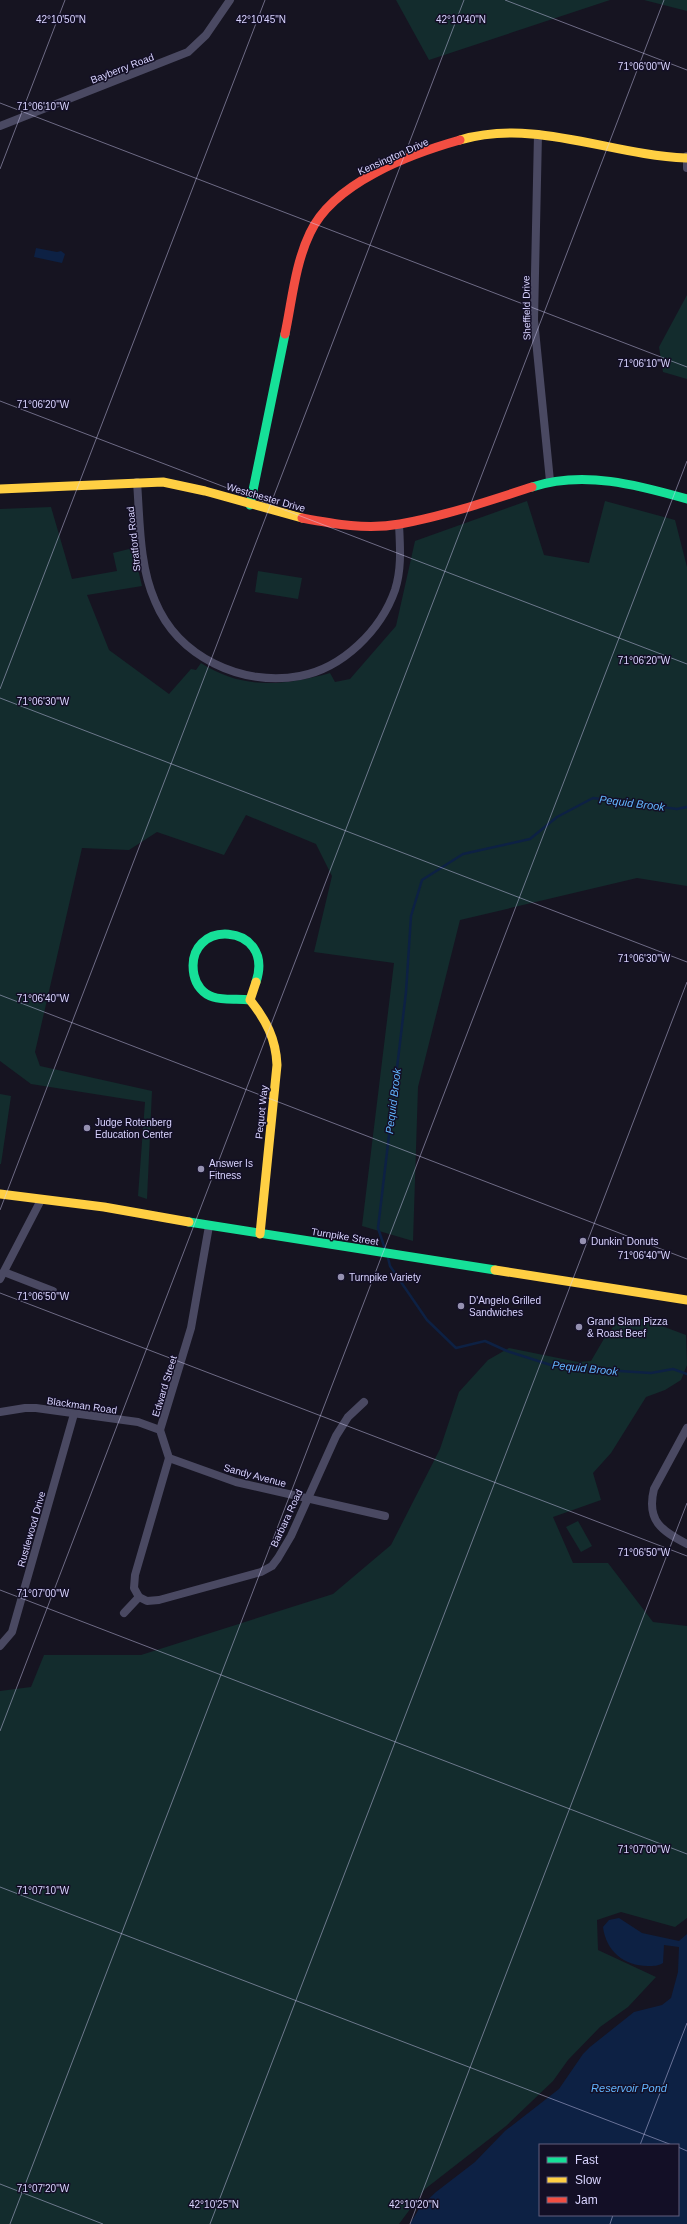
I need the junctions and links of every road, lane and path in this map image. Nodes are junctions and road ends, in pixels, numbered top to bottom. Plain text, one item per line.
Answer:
1 (230, 0) edge
2 (0, 126) edge
3 (538, 134) junction
4 (687, 157) edge
5 (687, 168) edge
6 (550, 481) junction
7 (137, 482) junction
8 (0, 489) edge
9 (687, 499) edge
10 (250, 505) junction
11 (399, 524) junction
12 (250, 1000) junction
13 (0, 1194) edge
14 (41, 1200) junction
15 (209, 1226) junction
16 (260, 1234) junction
17 (2, 1275) edge
18 (53, 1291) dead end
19 (687, 1300) edge
20 (364, 1402) dead end
21 (0, 1412) edge
22 (74, 1414) junction
23 (687, 1428) edge
24 (160, 1430) junction
25 (169, 1458) junction
26 (306, 1498) junction
27 (386, 1516) dead end
28 (687, 1544) edge
29 (139, 1597) junction
30 (124, 1613) dead end
31 (0, 1646) edge

1 - 2 street, Bayberry Road
3 - 4 street, Kensington Drive
3 - 6 street, Sheffield Drive
3 - 10 street, Kensington Drive
4 - 5 street, Kensington Drive
6 - 9 street, Westchester Drive
6 - 11 street, Westchester Drive
7 - 8 street, Westchester Drive
7 - 10 street, Westchester Drive
7 - 11 street, Stratford Road
10 - 11 street, Westchester Drive
12 - 12 street
12 - 16 street, Pequot Way
13 - 14 street, Turnpike Street
14 - 15 street, Turnpike Street
14 - 17 street
15 - 16 street, Turnpike Street
15 - 24 street, Edward Street
16 - 19 street, Turnpike Street
17 - 18 street
20 - 26 street, Barbara Road
21 - 22 street, Blackman Road
22 - 24 street, Blackman Road
22 - 31 street, Rustlewood Drive
23 - 28 street
24 - 25 street, Edward Street
25 - 26 street, Sandy Avenue
25 - 29 street
26 - 27 street, Sandy Avenue
26 - 29 street, Barbara Road
29 - 30 street

